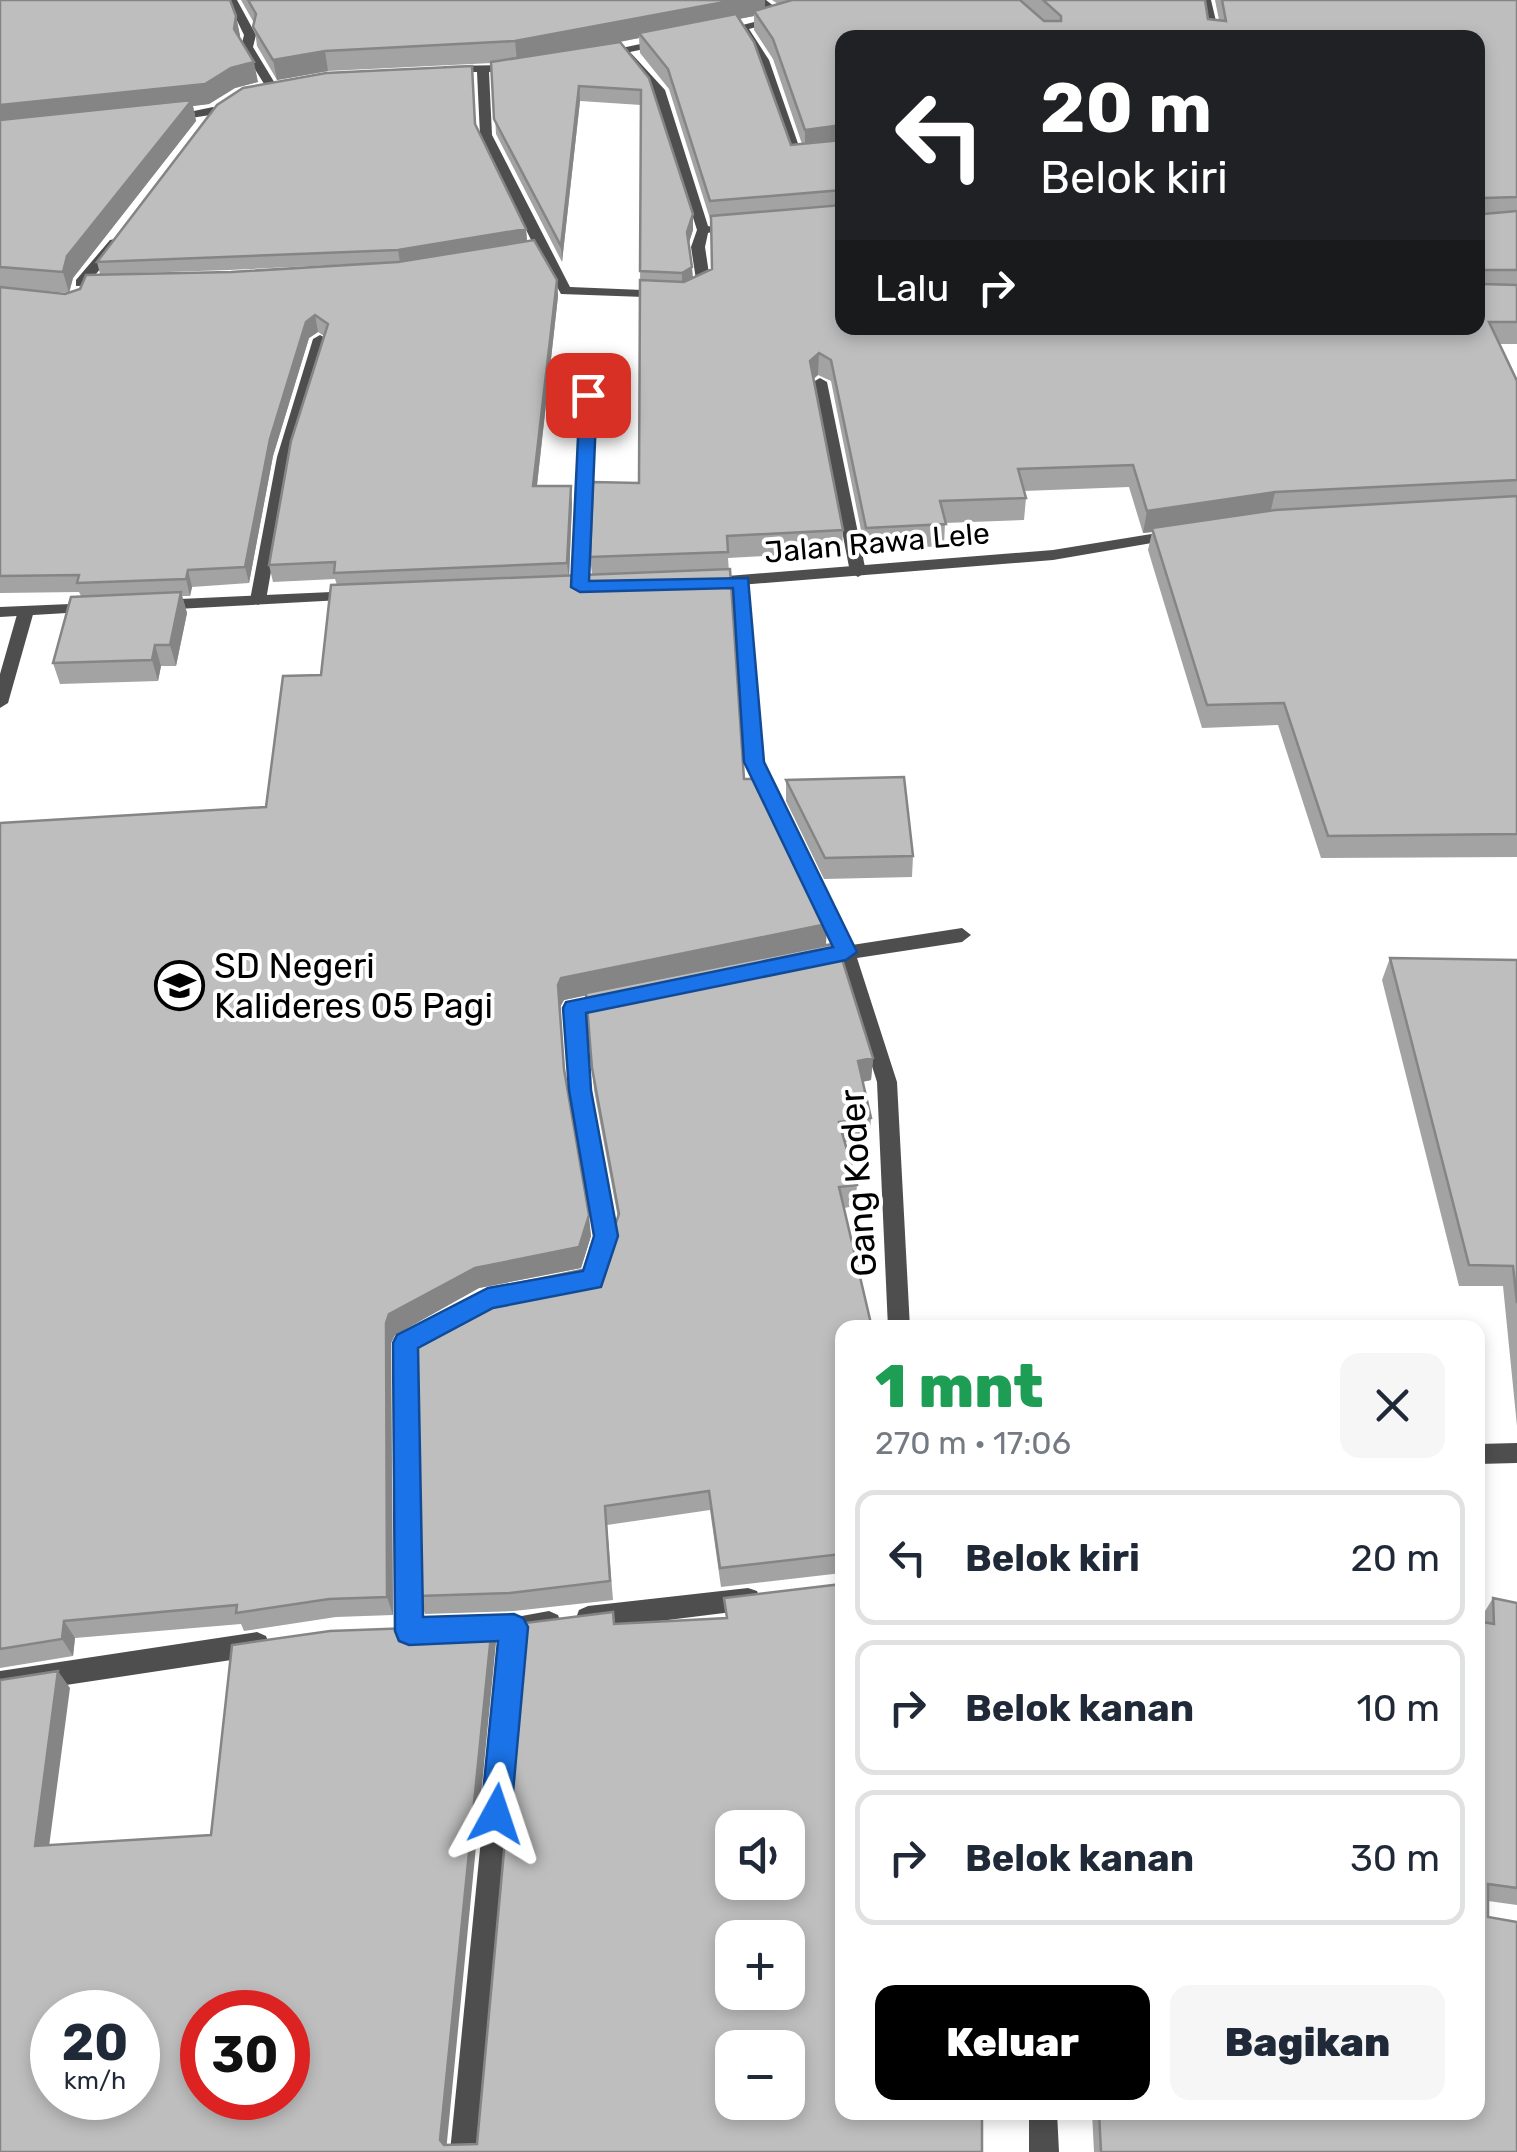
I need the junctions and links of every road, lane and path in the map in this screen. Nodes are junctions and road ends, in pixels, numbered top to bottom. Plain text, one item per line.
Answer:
1 (232, 0) edge
2 (759, 0) edge
3 (1206, 0) edge
4 (742, 28) junction
5 (1212, 30) edge
6 (704, 35) edge
7 (684, 38) edge
8 (626, 50) junction
9 (589, 56) edge
10 (535, 65) edge
11 (438, 69) edge
12 (482, 70) junction
13 (289, 83) edge
14 (227, 102) edge
15 (213, 112) junction
16 (152, 120) edge
17 (202, 127) edge
18 (835, 154) edge
19 (740, 228) edge
20 (703, 230) junction
21 (121, 236) edge
22 (541, 247) junction
23 (488, 256) edge
24 (120, 282) edge
25 (81, 283) junction
26 (78, 299) edge
27 (320, 339) edge
28 (820, 382) edge
29 (588, 395) dead end
30 (1202, 532) edge
31 (858, 572) junction
32 (742, 582) junction
33 (688, 584) edge
34 (560, 588) edge
35 (367, 595) edge
36 (258, 600) junction
37 (142, 605) edge
38 (103, 607) edge
39 (26, 611) junction
40 (0, 612) edge
41 (0, 703) edge
42 (962, 935) dead end
43 (846, 952) junction
44 (797, 961) edge
45 (630, 996) edge
46 (558, 1286) edge
47 (455, 1316) edge
48 (899, 1320) edge
49 (1517, 1453) edge
50 (1485, 1454) edge
51 (765, 1596) edge
52 (409, 1631) edge
53 (279, 1641) edge
54 (0, 1683) edge
55 (1043, 2120) edge
56 (465, 2152) edge
57 (1044, 2152) edge

1 - 13 street
2 - 4 street
3 - 5 street
4 - 6 street
4 - 18 street
7 - 8 street
8 - 9 street
8 - 20 street
10 - 12 street
11 - 12 street
12 - 22 street
14 - 15 street
15 - 16 street
15 - 17 street
19 - 20 street
20 - 22 street
21 - 25 street
22 - 23 street
24 - 25 street
25 - 26 street
27 - 36 street
28 - 31 street
29 - 34 street
30 - 31 street, Jalan Rawa Lele
31 - 32 street, Jalan Rawa Lele
32 - 33 street, Jalan Rawa Lele
32 - 43 street, Gang Koder
35 - 36 street
36 - 37 street
38 - 39 street
39 - 40 street
39 - 41 street
42 - 43 street
43 - 44 street
43 - 48 street, Gang Koder
45 - 46 street
47 - 52 street
49 - 50 street
51 - 56 street
53 - 54 street
55 - 57 street

